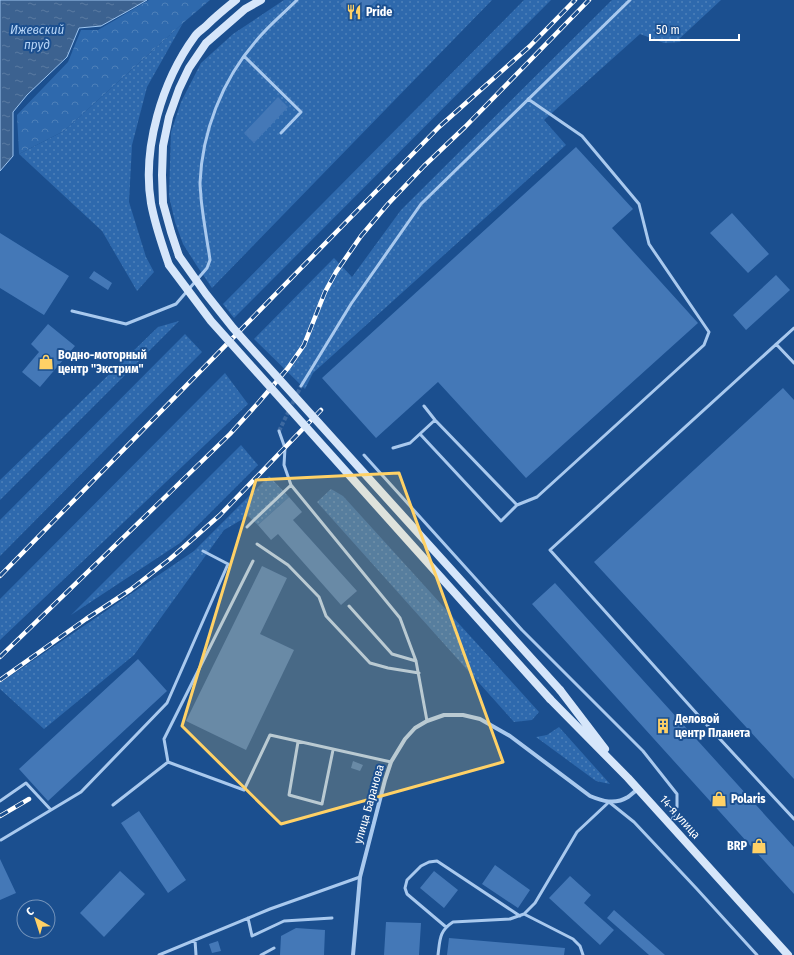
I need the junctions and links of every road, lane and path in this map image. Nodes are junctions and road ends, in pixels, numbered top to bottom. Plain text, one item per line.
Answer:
1 (236, 0) edge
2 (261, 0) edge
3 (297, 0) edge
4 (630, 0) edge
5 (244, 56) junction
6 (528, 99) junction
7 (281, 133) dead end
8 (72, 311) dead end
9 (794, 328) edge
10 (776, 344) junction
11 (794, 364) edge
12 (301, 386) tunnel mouth
13 (424, 406) dead end
14 (435, 420) junction
15 (279, 431) tunnel mouth
16 (420, 434) junction
17 (393, 448) dead end
18 (364, 455) dead end
19 (291, 485) junction
20 (517, 505) junction
21 (247, 527) dead end
22 (257, 544) dead end
23 (202, 551) dead end
24 (253, 561) dead end
25 (349, 606) dead end
26 (416, 660) junction
27 (419, 673) junction
28 (427, 721) junction
29 (298, 742) junction
30 (332, 750) junction
31 (168, 762) junction
32 (391, 762) junction
33 (628, 778) junction
34 (638, 789) junction
35 (0, 801) edge
36 (609, 802) junction
37 (113, 806) dead end
38 (51, 810) junction
39 (794, 819) edge
40 (670, 824) junction
41 (1, 840) dead end
42 (360, 877) junction
43 (524, 914) junction
44 (520, 916) junction
45 (248, 918) junction
46 (332, 918) dead end
47 (446, 926) junction
48 (194, 940) junction
49 (274, 948) dead end
50 (159, 955) edge
51 (196, 955) edge
52 (261, 955) edge
53 (353, 955) edge
54 (438, 955) edge
55 (583, 955) edge
56 (757, 955) edge
57 (788, 955) edge

1 - 33 main road, 14-я улица, bridge
2 - 33 main road, bridge
3 - 5 lane
4 - 6 lane
5 - 7 lane
5 - 8 lane
6 - 12 lane
6 - 20 lane
9 - 10 lane
10 - 11 lane
10 - 39 lane
13 - 14 lane
14 - 16 lane
14 - 20 lane
15 - 19 lane
16 - 17 lane
16 - 20 lane
18 - 40 lane
19 - 21 lane
19 - 26 lane
22 - 27 lane
23 - 38 lane
24 - 31 lane
25 - 26 lane
26 - 27 lane
27 - 28 lane
28 - 32 street, улица Баранова
28 - 36 street, улица Баранова
29 - 30 lane
29 - 30 lane
29 - 31 lane
30 - 32 lane
31 - 37 lane
32 - 42 street, улица Баранова
33 - 34 main road, 14-я улица
34 - 36 street
34 - 40 main road, 14-я улица
35 - 38 lane
36 - 43 lane
36 - 56 lane
38 - 41 lane
40 - 57 main road, 14-я улица
42 - 45 lane
42 - 53 street, улица Баранова
43 - 44 lane
43 - 55 lane
44 - 47 lane
44 - 47 lane
45 - 46 lane
45 - 48 lane
47 - 54 lane
48 - 50 lane
48 - 51 lane
49 - 52 lane

